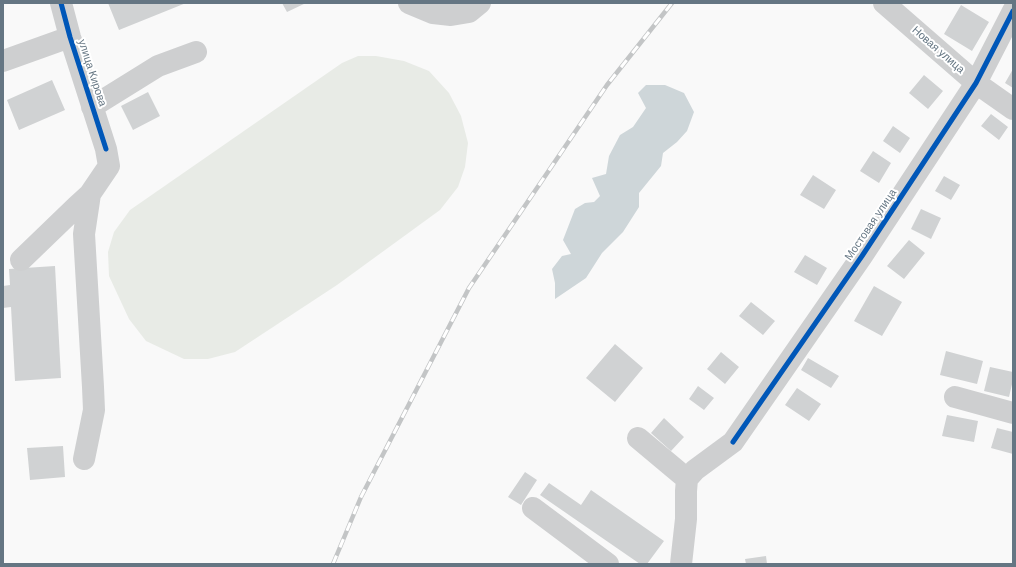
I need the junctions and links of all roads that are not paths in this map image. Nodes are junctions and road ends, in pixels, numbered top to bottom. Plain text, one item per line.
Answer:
1 (62, 3) edge
2 (409, 3) edge
3 (480, 3) edge
4 (884, 3) edge
5 (1013, 11) edge
6 (70, 36) junction
7 (196, 52) dead end
8 (3, 61) edge
9 (976, 83) junction
10 (92, 107) junction
11 (1013, 109) edge
12 (90, 194) junction
13 (21, 260) dead end
14 (955, 397) dead end
15 (1013, 413) edge
16 (638, 438) dead end
17 (84, 459) dead end
18 (687, 480) junction
19 (533, 508) dead end
20 (608, 564) edge
21 (681, 564) edge

1 - 6 street, улица Кирова
2 - 3 street
4 - 9 street, Новая улица
5 - 9 street, Мостовая улица
6 - 8 street
6 - 10 street, улица Кирова
7 - 10 street
9 - 11 street, Новая улица
9 - 18 street, Мостовая улица
10 - 12 street, улица Кирова
12 - 13 street
12 - 17 street
14 - 15 street
16 - 18 street
18 - 21 street
19 - 20 street

